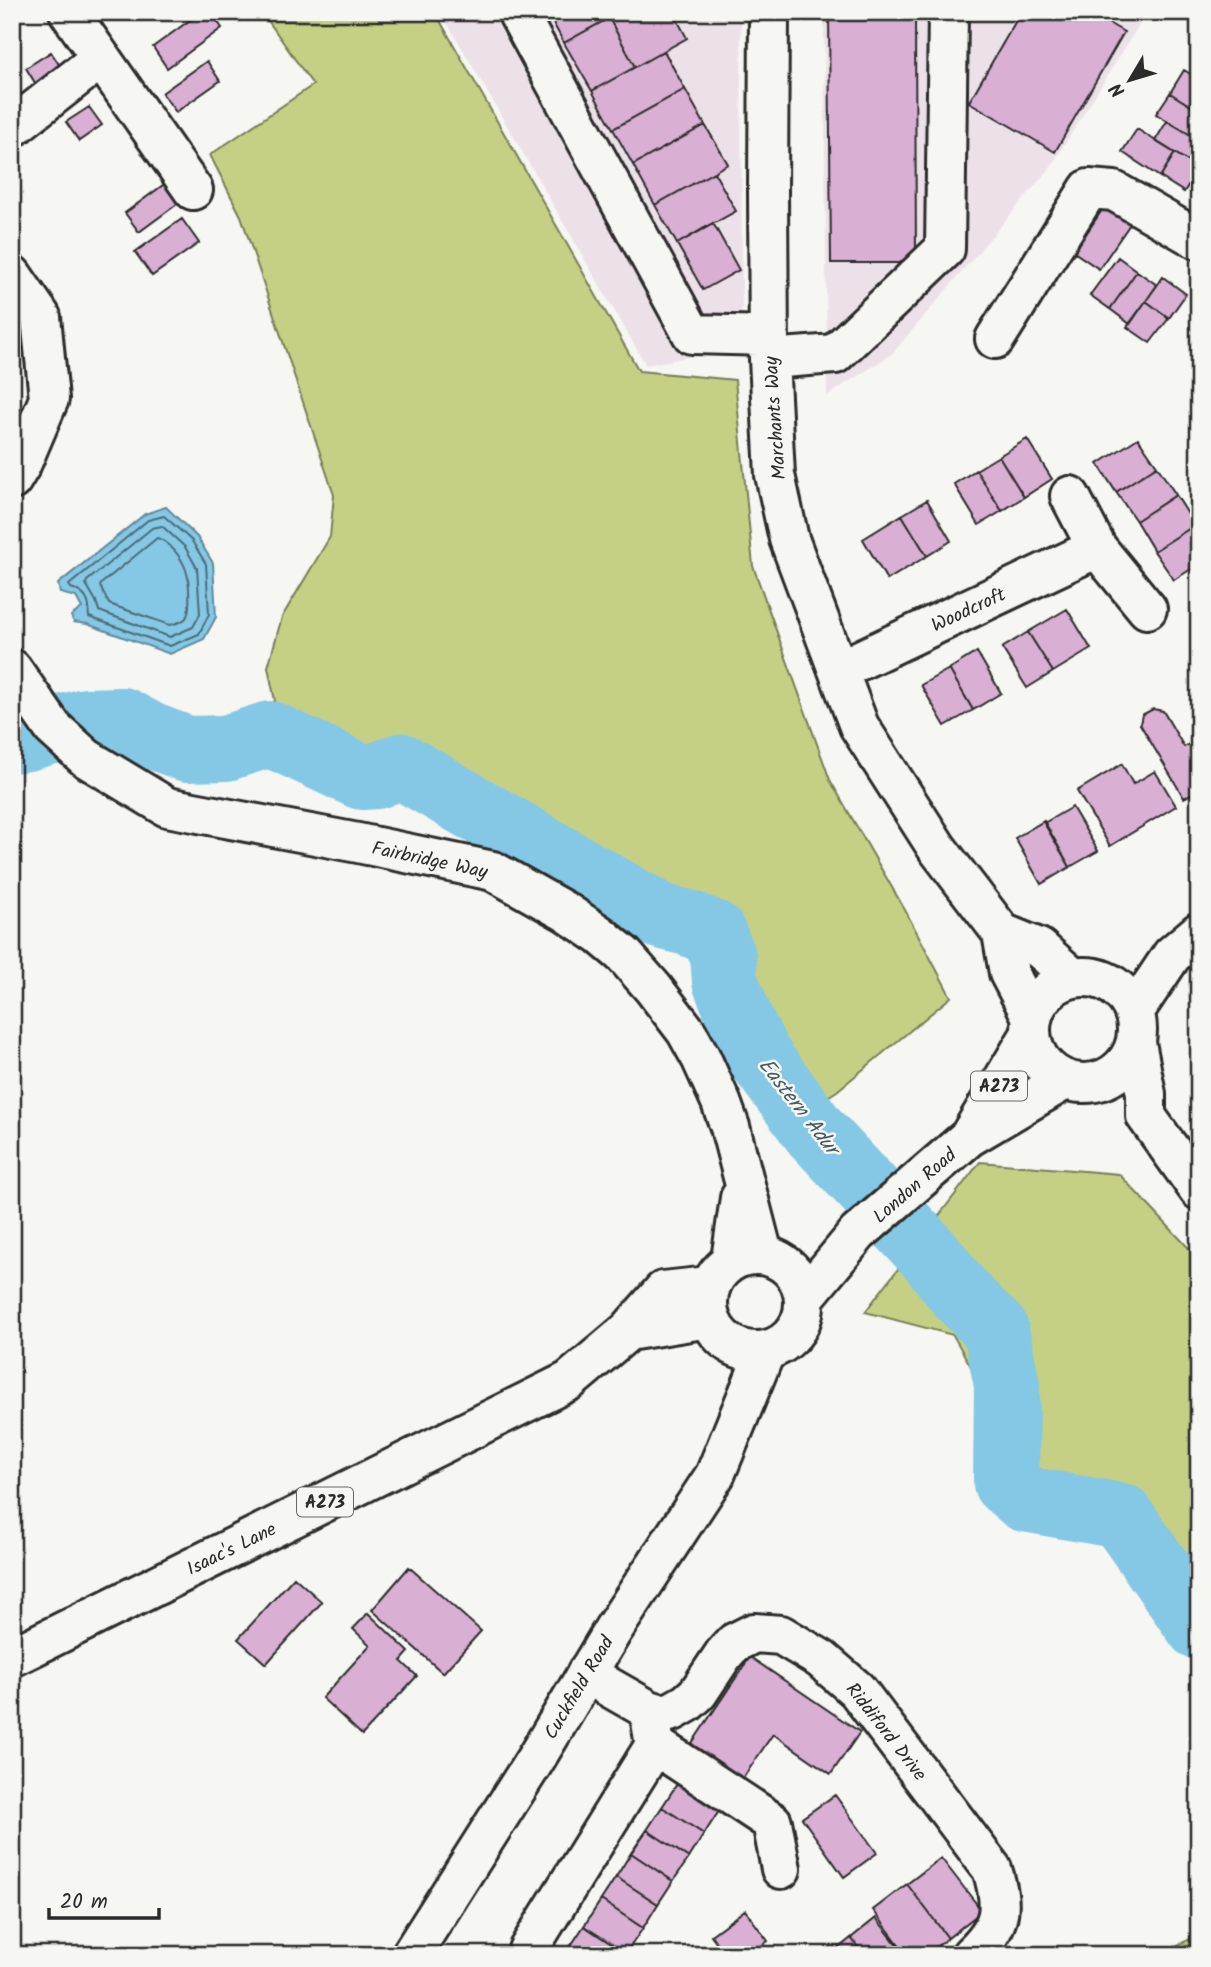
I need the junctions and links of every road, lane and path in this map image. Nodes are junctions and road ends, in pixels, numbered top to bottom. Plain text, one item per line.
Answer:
1 (69, 12) edge
2 (517, 12) edge
3 (769, 12) edge
4 (948, 12) edge
5 (101, 58) junction
6 (12, 128) edge
7 (193, 190) dead end
8 (1199, 240) edge
9 (12, 275) edge
10 (995, 339) dead end
11 (769, 347) junction
12 (12, 480) edge
13 (1070, 496) dead end
14 (1097, 548) junction
15 (1147, 609) dead end
16 (839, 670) junction
17 (23, 685) edge
18 (1002, 933) junction
19 (1186, 944) edge
20 (1087, 978) junction
21 (1031, 1026) junction
22 (1135, 1028) junction
23 (1065, 1080) junction
24 (1104, 1080) junction
25 (1146, 1116) junction
26 (969, 1137) junction
27 (1199, 1190) edge
28 (859, 1234) junction
29 (738, 1275) junction
30 (804, 1298) junction
31 (752, 1349) junction
32 (12, 1657) edge
33 (587, 1672) junction
34 (652, 1728) junction
35 (781, 1868) dead end
36 (528, 1950) dead end
37 (411, 1955) edge
38 (971, 1955) edge

1 - 5 street
2 - 11 street
3 - 11 street, Marchants Way
4 - 11 street
5 - 6 street
5 - 7 street
8 - 10 street
9 - 12 street
11 - 16 street, Marchants Way
13 - 14 street
14 - 15 street
14 - 16 street, Woodcroft
16 - 18 street, Marchants Way
17 - 29 street, Fairbridge Way
18 - 20 street
18 - 21 street, Marchants Way
19 - 20 street
19 - 22 street
20 - 21 street
20 - 22 street
21 - 23 street
21 - 26 street, London Road / A273
22 - 24 street
22 - 25 street
23 - 24 street
23 - 26 street, London Road / A273
24 - 25 street
25 - 27 street
26 - 28 street, London Road / A273
28 - 29 street, London Road / A273
28 - 30 street, London Road / A273
29 - 30 street
29 - 31 street
29 - 32 street, Isaac's Lane / A273
30 - 31 street
31 - 33 street, Cuckfield Road
33 - 34 street
33 - 37 street, Cuckfield Road
34 - 35 street
34 - 36 street
34 - 38 street, Riddiford Drive

